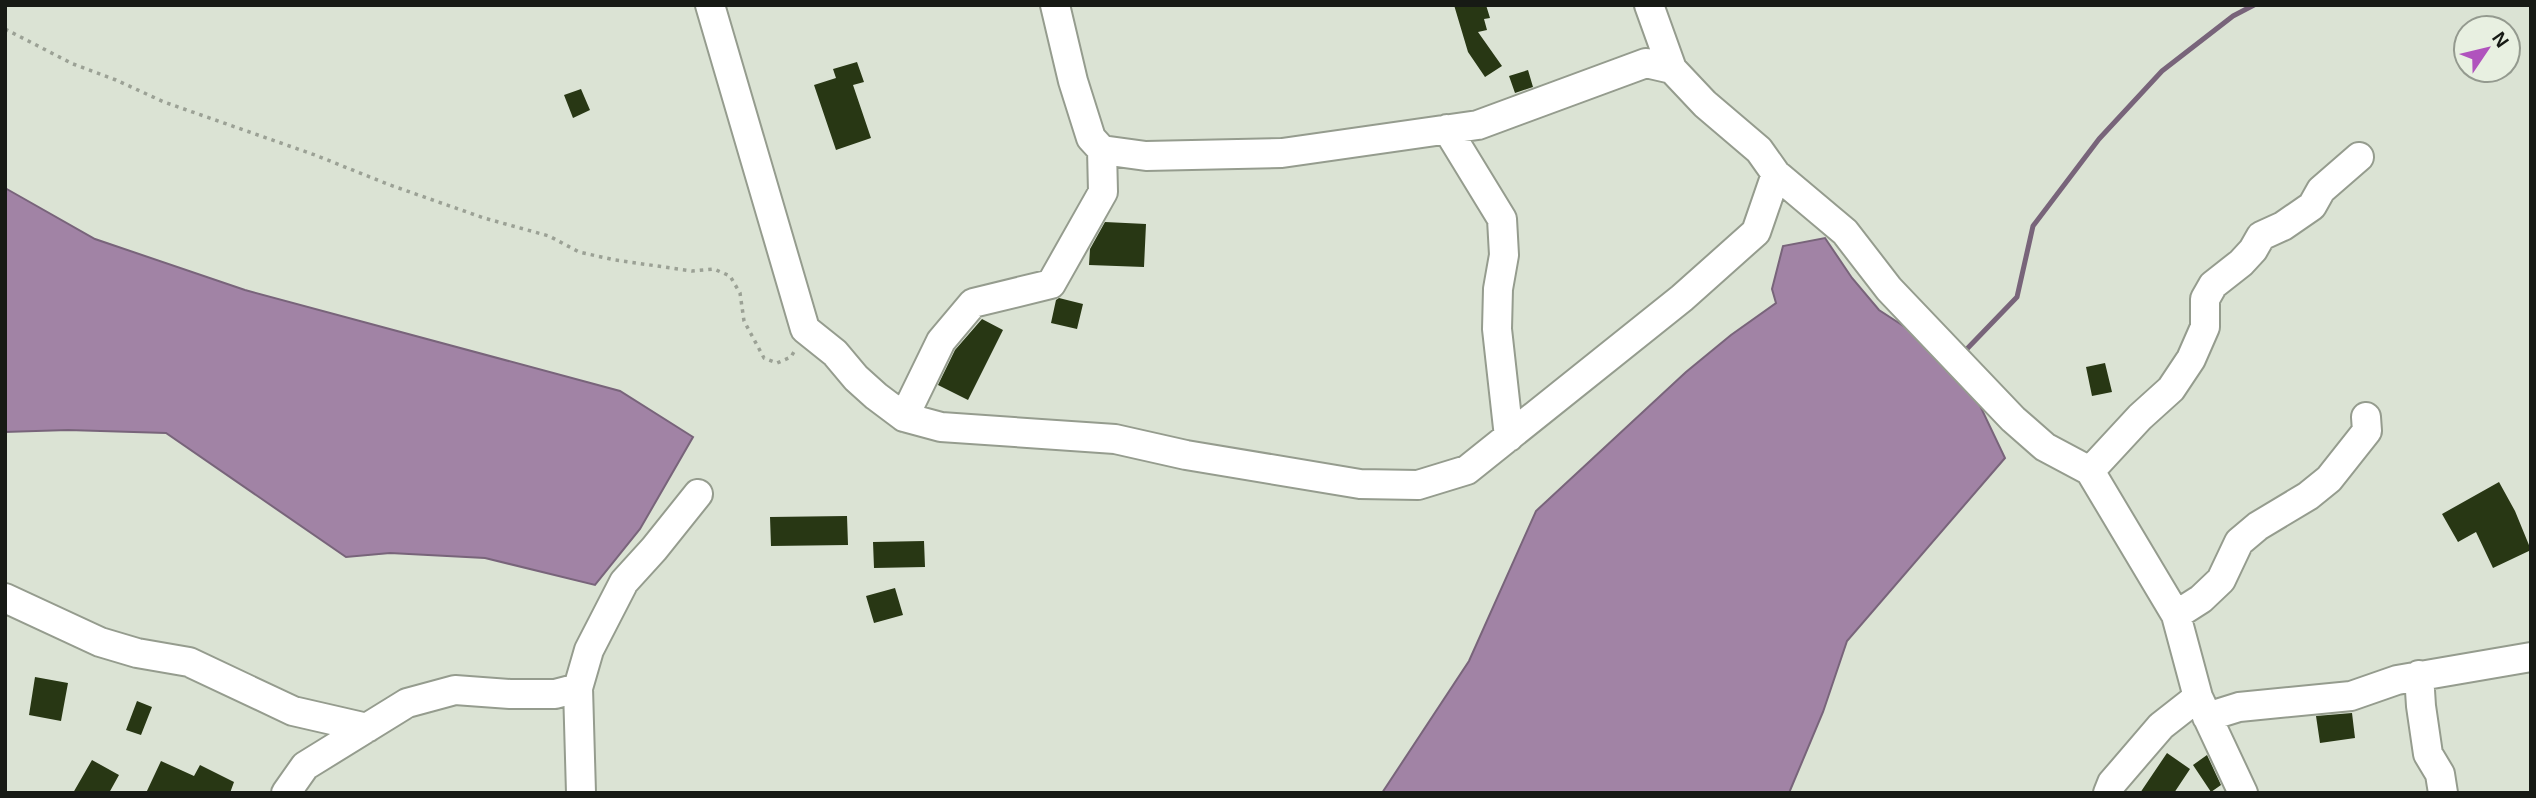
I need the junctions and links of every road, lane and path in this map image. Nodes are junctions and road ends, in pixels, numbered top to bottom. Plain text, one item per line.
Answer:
1 (710, 5) edge
2 (1055, 5) edge
3 (1649, 5) edge
4 (5, 29) edge
5 (1672, 69) junction
6 (1447, 129) junction
7 (1102, 150) junction
8 (2359, 158) dead end
9 (1776, 174) junction
10 (805, 329) junction
11 (904, 417) junction
12 (2365, 417) dead end
13 (1509, 437) junction
14 (2090, 471) junction
15 (698, 494) dead end
16 (5, 598) edge
17 (2176, 615) junction
18 (2531, 657) edge
19 (2420, 675) junction
20 (578, 688) junction
21 (2202, 707) junction
22 (367, 729) junction
23 (286, 793) edge
24 (581, 793) edge
25 (2108, 793) edge
26 (2243, 793) edge
27 (2444, 793) edge

1 - 10 street
2 - 7 street
3 - 5 street
4 - 10 path
5 - 6 street
5 - 9 street
6 - 7 street
6 - 13 street
7 - 11 street
8 - 14 street
9 - 13 street
9 - 14 street
10 - 11 street
11 - 13 street
12 - 17 street
14 - 17 street
15 - 20 street
16 - 22 street
17 - 21 street
18 - 19 street
19 - 21 street
19 - 27 street
20 - 22 street
20 - 24 street
21 - 25 street
21 - 26 street
22 - 23 street

